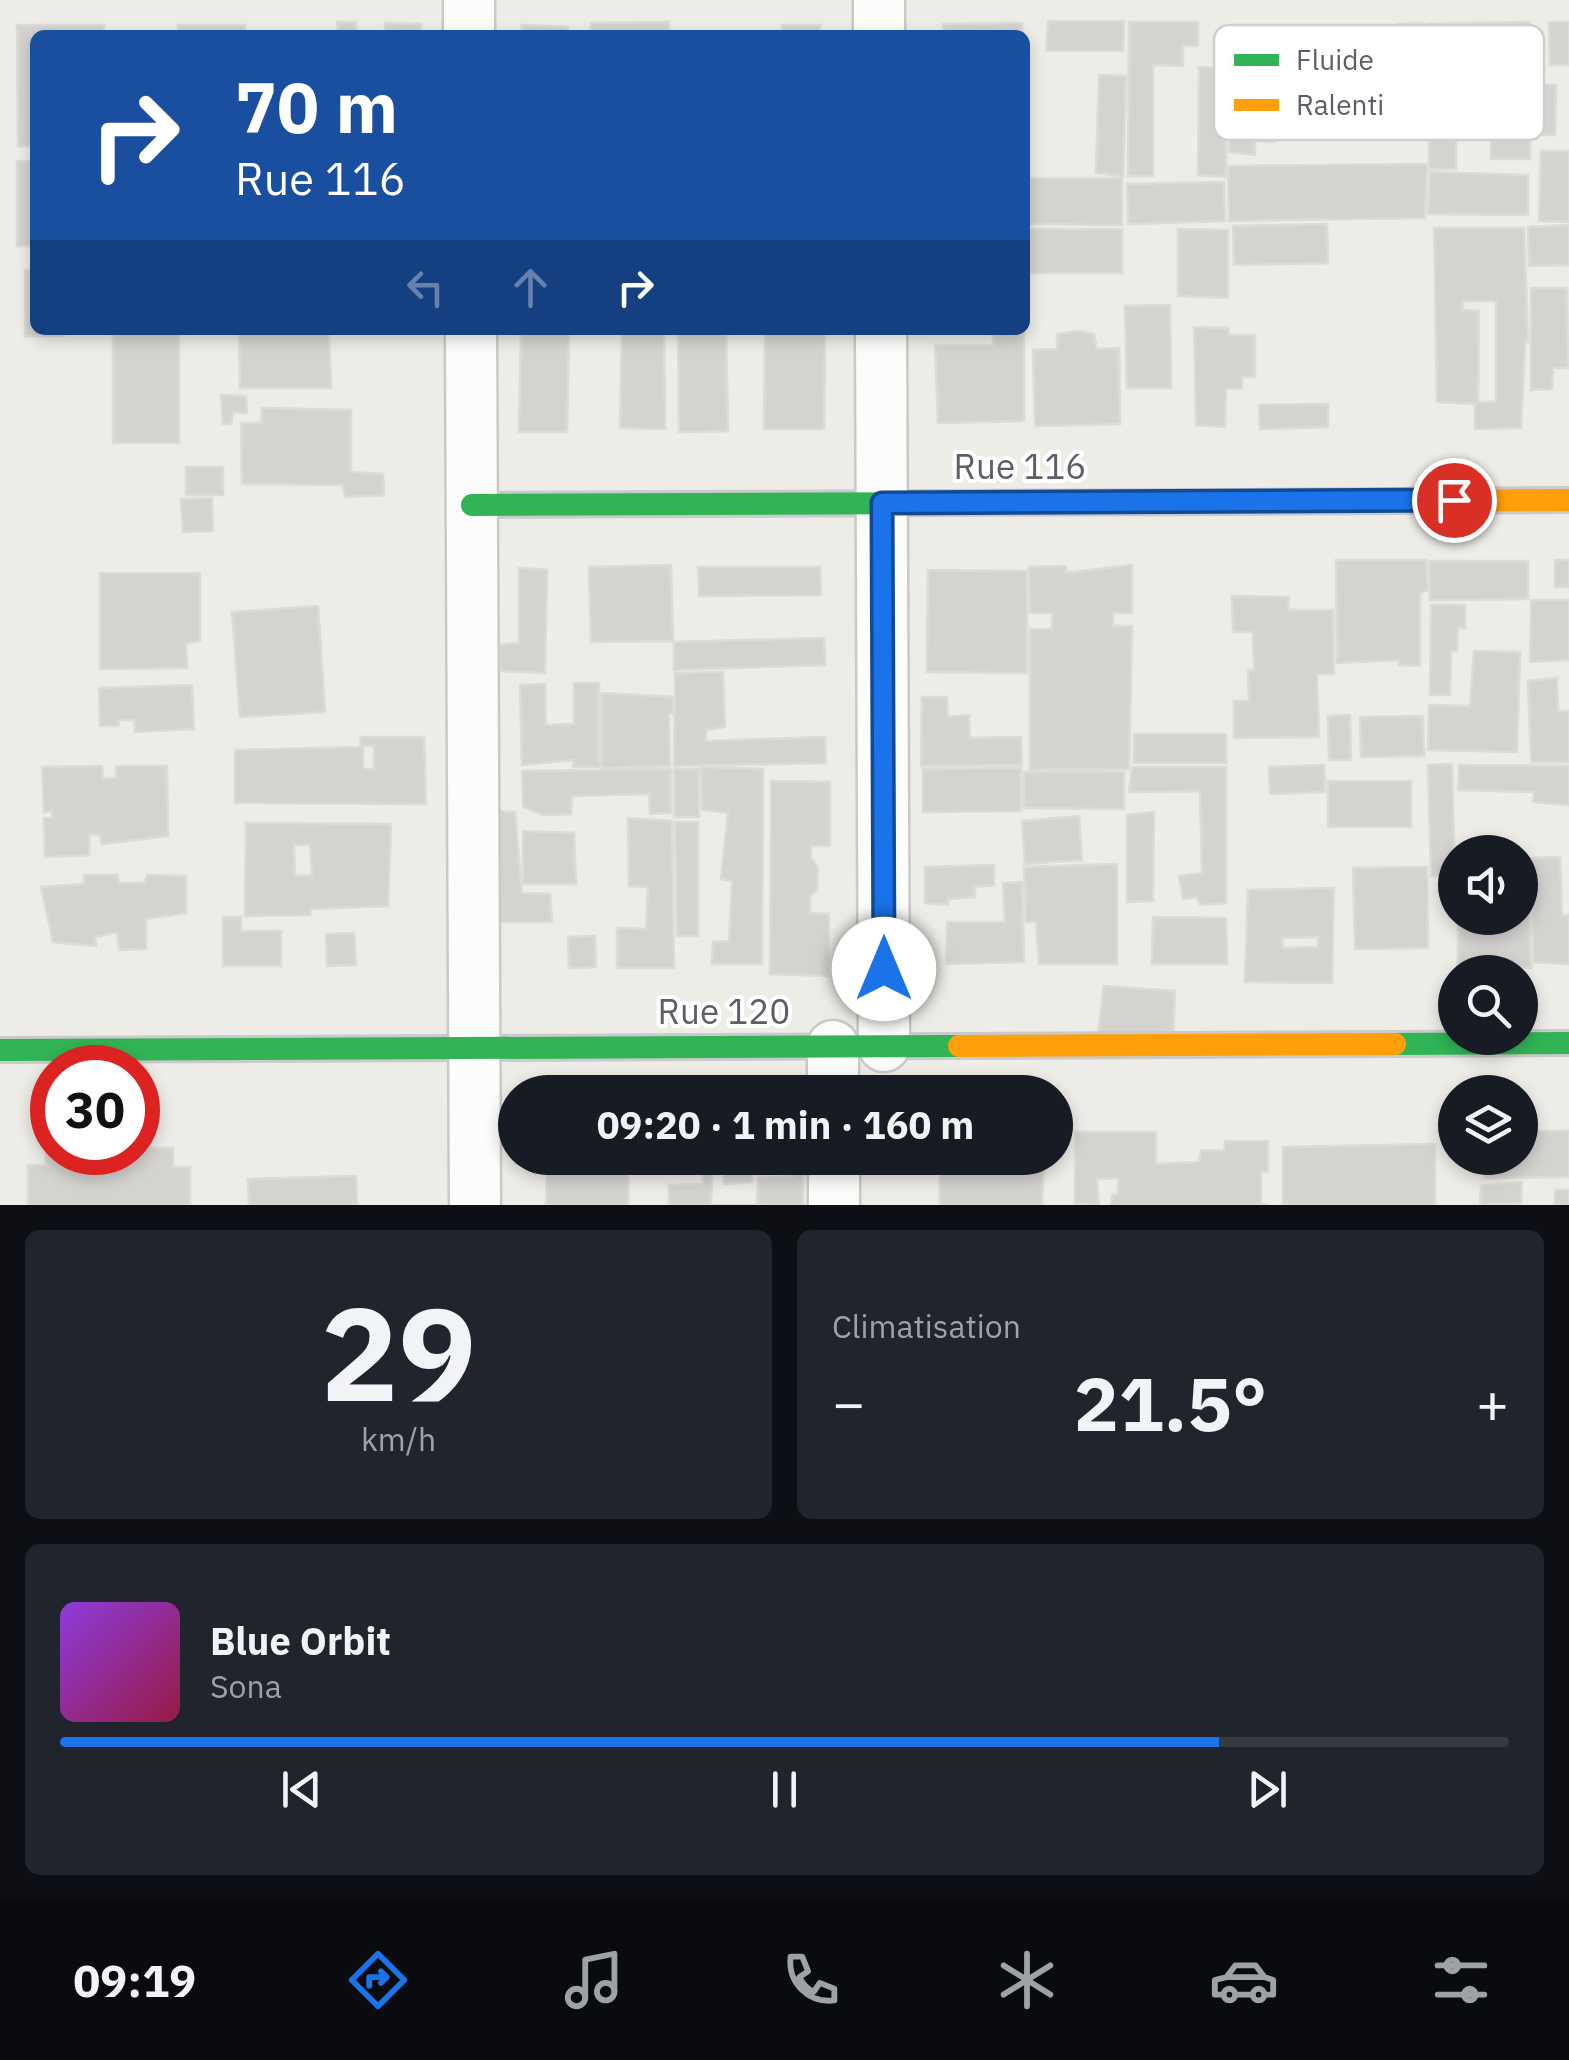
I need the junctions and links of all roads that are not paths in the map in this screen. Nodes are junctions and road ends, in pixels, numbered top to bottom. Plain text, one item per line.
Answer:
1 (469, 0) edge
2 (879, 0) edge
3 (469, 30) edge
4 (879, 30) edge
5 (471, 335) edge
6 (880, 335) edge
7 (1569, 500) edge
8 (882, 503) junction
9 (472, 505) junction
10 (1569, 1043) edge
11 (884, 1046) junction
12 (474, 1048) junction
13 (0, 1050) edge
14 (833, 1069) edge
15 (834, 1175) edge
16 (475, 1205) edge
17 (834, 1205) edge

1 - 3 street
2 - 4 street
5 - 9 street
6 - 8 street
7 - 8 street, Rue 116
8 - 9 street, Rue 116
8 - 11 street
9 - 12 street
10 - 11 street, Rue 120
11 - 14 street, Rue 120
12 - 13 street, Rue 120
12 - 14 street, Rue 120
12 - 16 street
15 - 17 street

